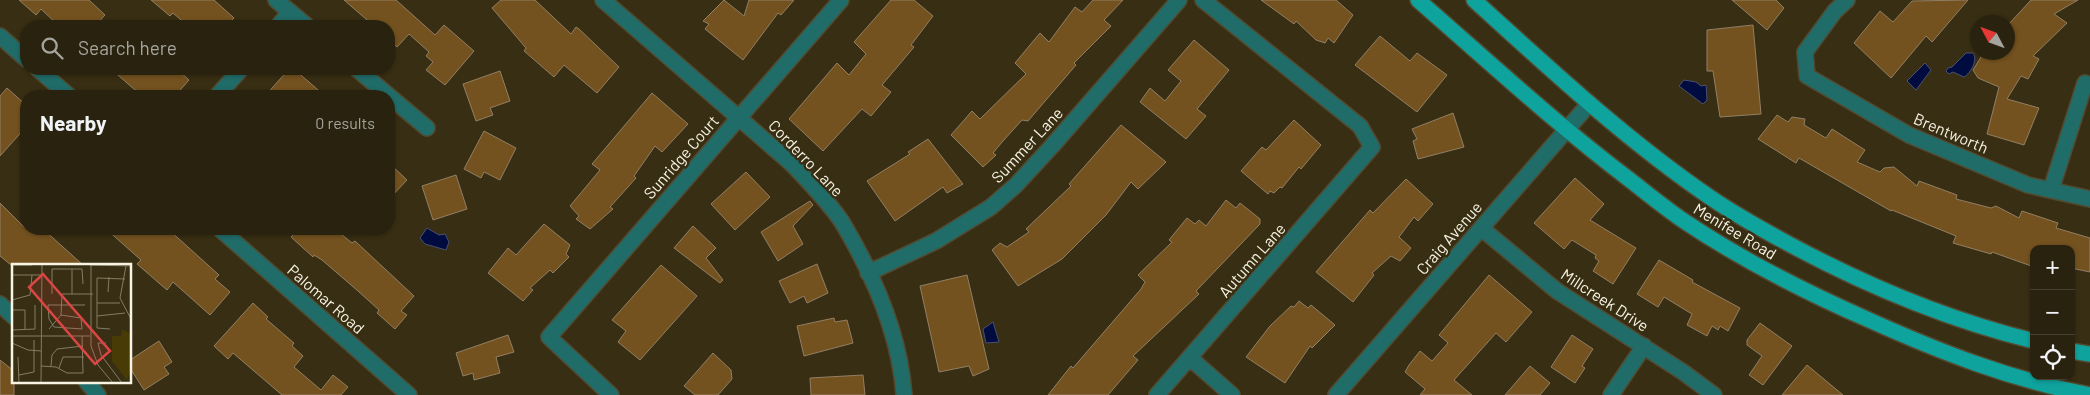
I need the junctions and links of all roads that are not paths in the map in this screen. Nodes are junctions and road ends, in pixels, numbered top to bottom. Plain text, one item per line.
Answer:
1 (276, 0) edge
2 (603, 0) edge
3 (841, 0) edge
4 (1179, 0) edge
5 (1203, 0) edge
6 (1418, 0) edge
7 (1474, 0) edge
8 (1847, 0) edge
9 (290, 12) junction
10 (283, 20) edge
11 (300, 20) edge
12 (0, 36) edge
13 (20, 53) edge
14 (45, 75) edge
15 (236, 75) edge
16 (364, 75) edge
17 (2085, 83) dead end
18 (62, 90) edge
19 (222, 90) edge
20 (382, 90) edge
21 (395, 101) edge
22 (1589, 104) junction
23 (739, 117) junction
24 (427, 128) dead end
25 (1567, 130) junction
26 (2050, 190) junction
27 (2090, 199) edge
28 (1481, 228) junction
29 (227, 235) edge
30 (868, 272) junction
31 (0, 304) edge
32 (12, 315) edge
33 (2030, 340) edge
34 (1644, 346) junction
35 (2075, 352) edge
36 (2090, 354) edge
37 (1190, 358) junction
38 (87, 382) edge
39 (2090, 394) edge
40 (98, 395) edge
41 (409, 395) edge
42 (611, 395) edge
43 (904, 395) edge
44 (1157, 395) edge
45 (1232, 395) edge
46 (1336, 395) edge
47 (1611, 395) edge
48 (1714, 395) edge

1 - 9 street
2 - 23 street, Corderro Lane
3 - 23 street, Sunridge Court
4 - 30 street, Summer Lane
5 - 37 street, Autumn Lane
6 - 25 main road, Menifee Road
7 - 22 main road, Menifee Road
8 - 26 street, Brentworth
9 - 10 street
9 - 11 street
12 - 13 street
14 - 18 street
15 - 19 street
16 - 20 street
17 - 26 street
21 - 24 street
22 - 25 street, Craig Avenue
22 - 33 main road, Menifee Road
23 - 30 street, Corderro Lane
23 - 42 street, Sunridge Court
25 - 28 street, Craig Avenue
25 - 39 main road, Menifee Road
26 - 27 street, Brentworth
28 - 34 street, Millcreek Drive
28 - 46 street, Craig Avenue
29 - 41 street, Palomar Road
30 - 43 street, Corderro Lane
31 - 32 street
34 - 47 street
34 - 48 street, Millcreek Drive
35 - 36 main road
37 - 44 street, Autumn Lane
37 - 45 street
38 - 40 street

